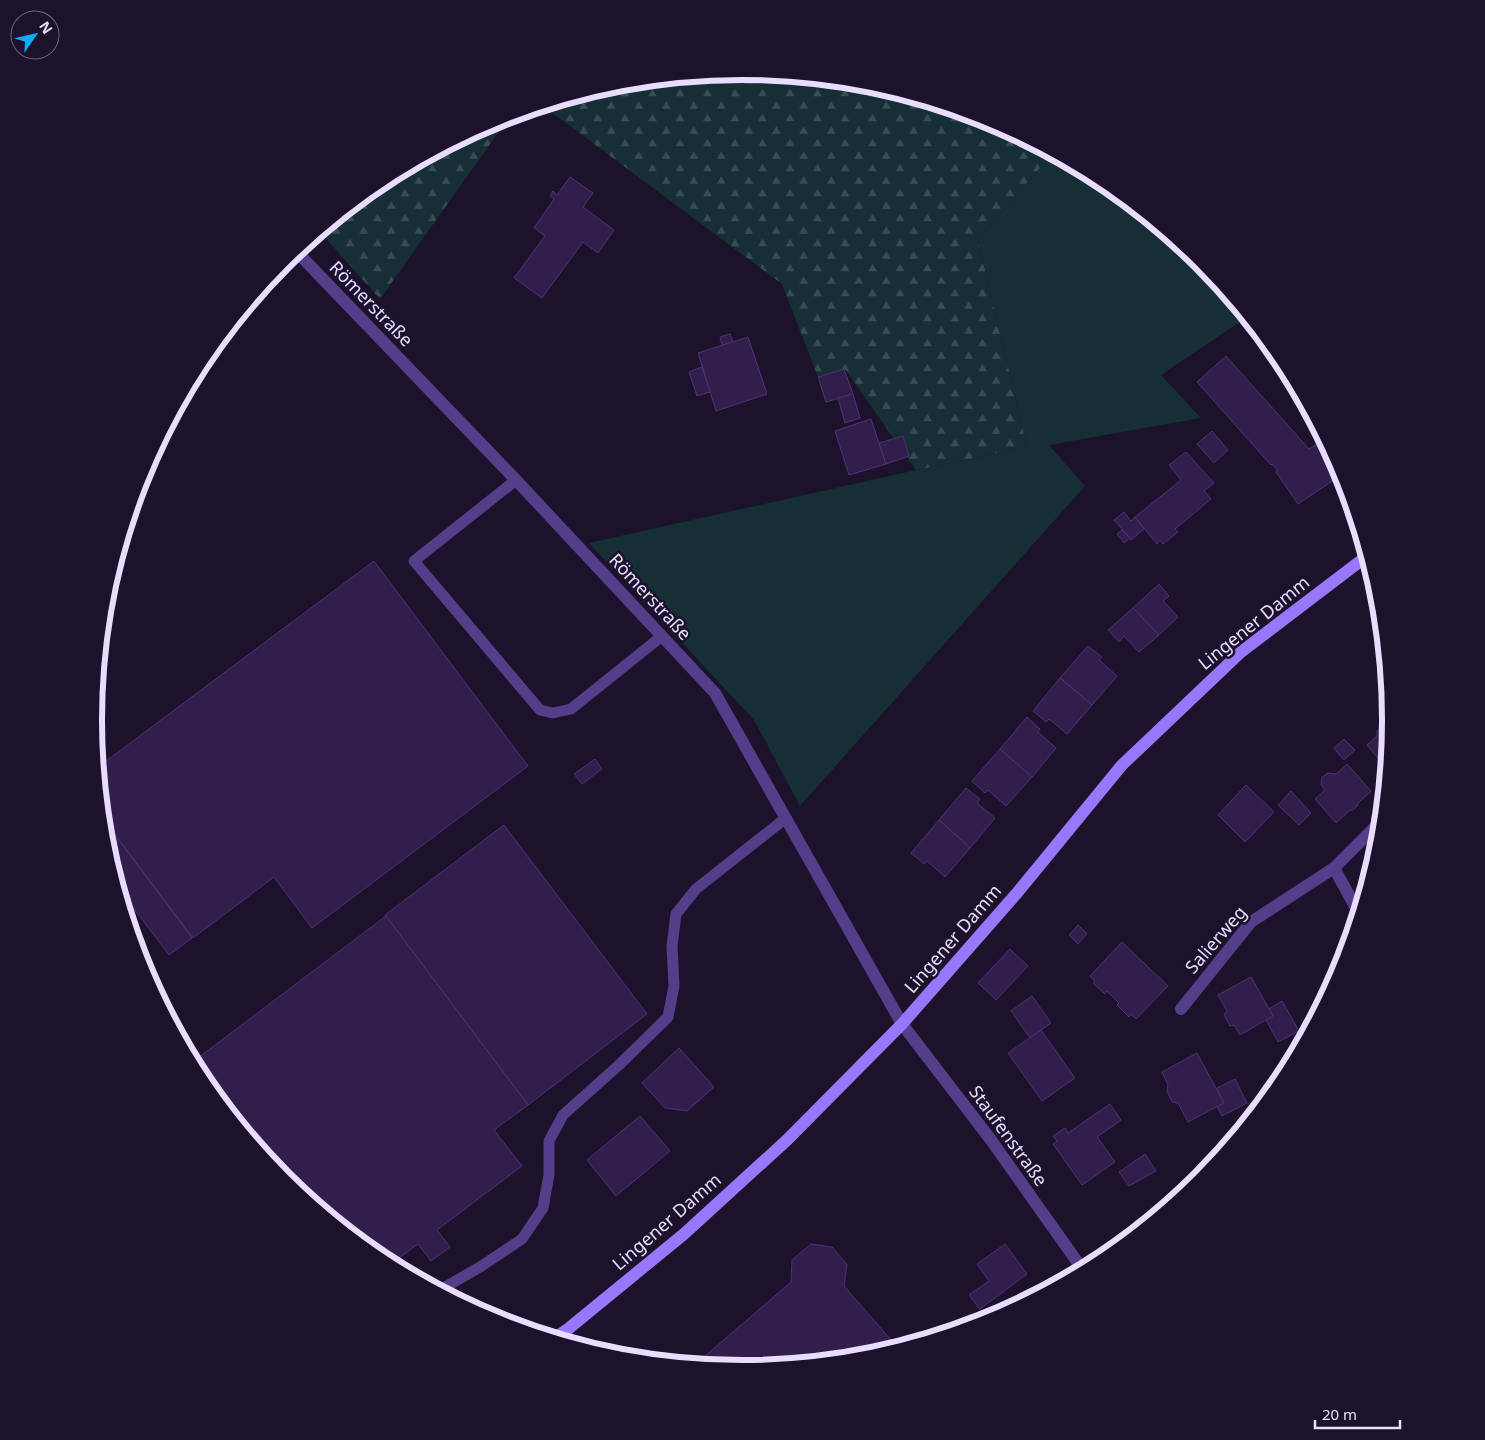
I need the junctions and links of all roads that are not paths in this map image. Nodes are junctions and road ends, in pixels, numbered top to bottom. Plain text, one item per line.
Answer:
1 (301, 257) edge
2 (516, 480) junction
3 (1362, 560) edge
4 (662, 636) junction
5 (786, 818) junction
6 (1372, 832) edge
7 (1334, 868) junction
8 (1355, 906) edge
9 (1181, 1009) dead end
10 (902, 1024) junction
11 (1079, 1264) edge
12 (446, 1287) edge
13 (561, 1333) edge

1 - 2 street, Römerstraße
2 - 4 street, Römerstraße
2 - 4 lane
3 - 10 main road, Lingener Damm
4 - 5 street, Römerstraße
5 - 10 street, Römerstraße
5 - 12 lane
6 - 7 street, Salierweg
7 - 8 street
7 - 9 street, Salierweg
10 - 11 street, Staufenstraße
10 - 13 main road, Lingener Damm

